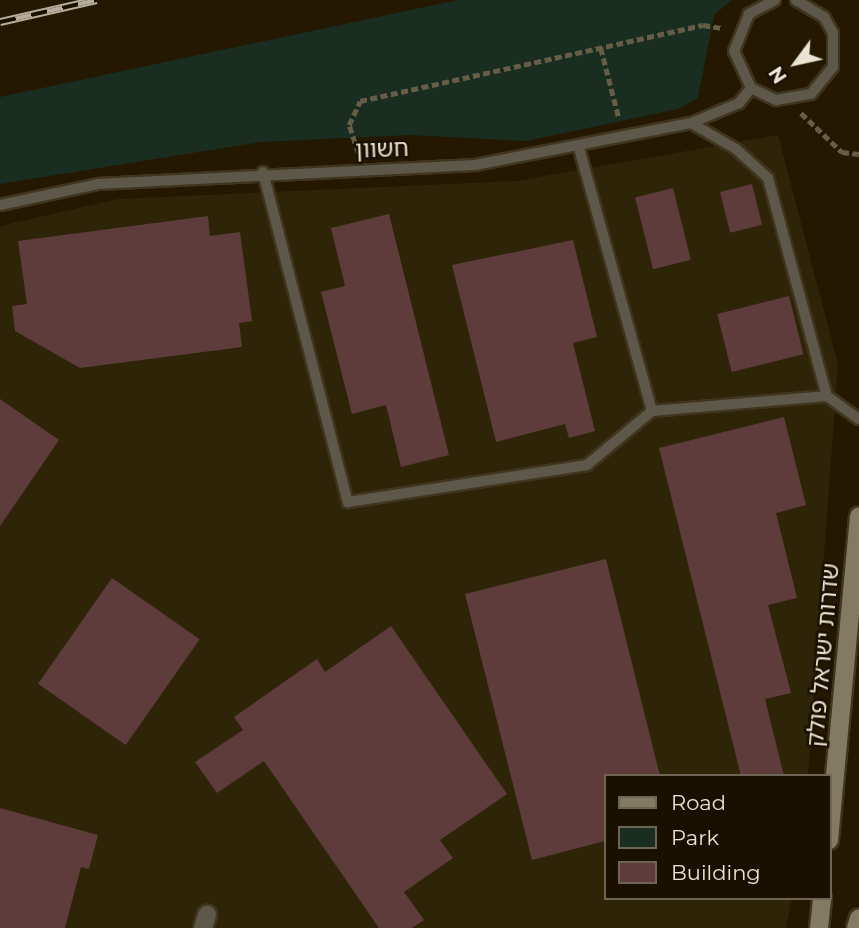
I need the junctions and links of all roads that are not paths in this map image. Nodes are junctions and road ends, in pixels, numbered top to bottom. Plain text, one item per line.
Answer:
1 (775, 0) edge
2 (796, 0) edge
3 (751, 88) junction
4 (691, 123) junction
5 (579, 148) junction
6 (263, 172) junction
7 (0, 205) edge
8 (827, 396) junction
9 (652, 411) junction
10 (859, 419) edge
11 (859, 516) edge
12 (831, 817) edge
13 (822, 900) edge
14 (859, 918) edge
15 (819, 928) edge
16 (856, 928) edge

1 - 3 lane
2 - 3 lane
3 - 4 lane, חשוון
4 - 5 lane, חשוון
4 - 8 lane
5 - 6 lane, חשוון
5 - 9 lane
6 - 7 lane, חשוון
6 - 9 lane
8 - 9 lane
8 - 10 lane
11 - 12 street, שדרות ישראל פולק
13 - 15 street
14 - 16 street

